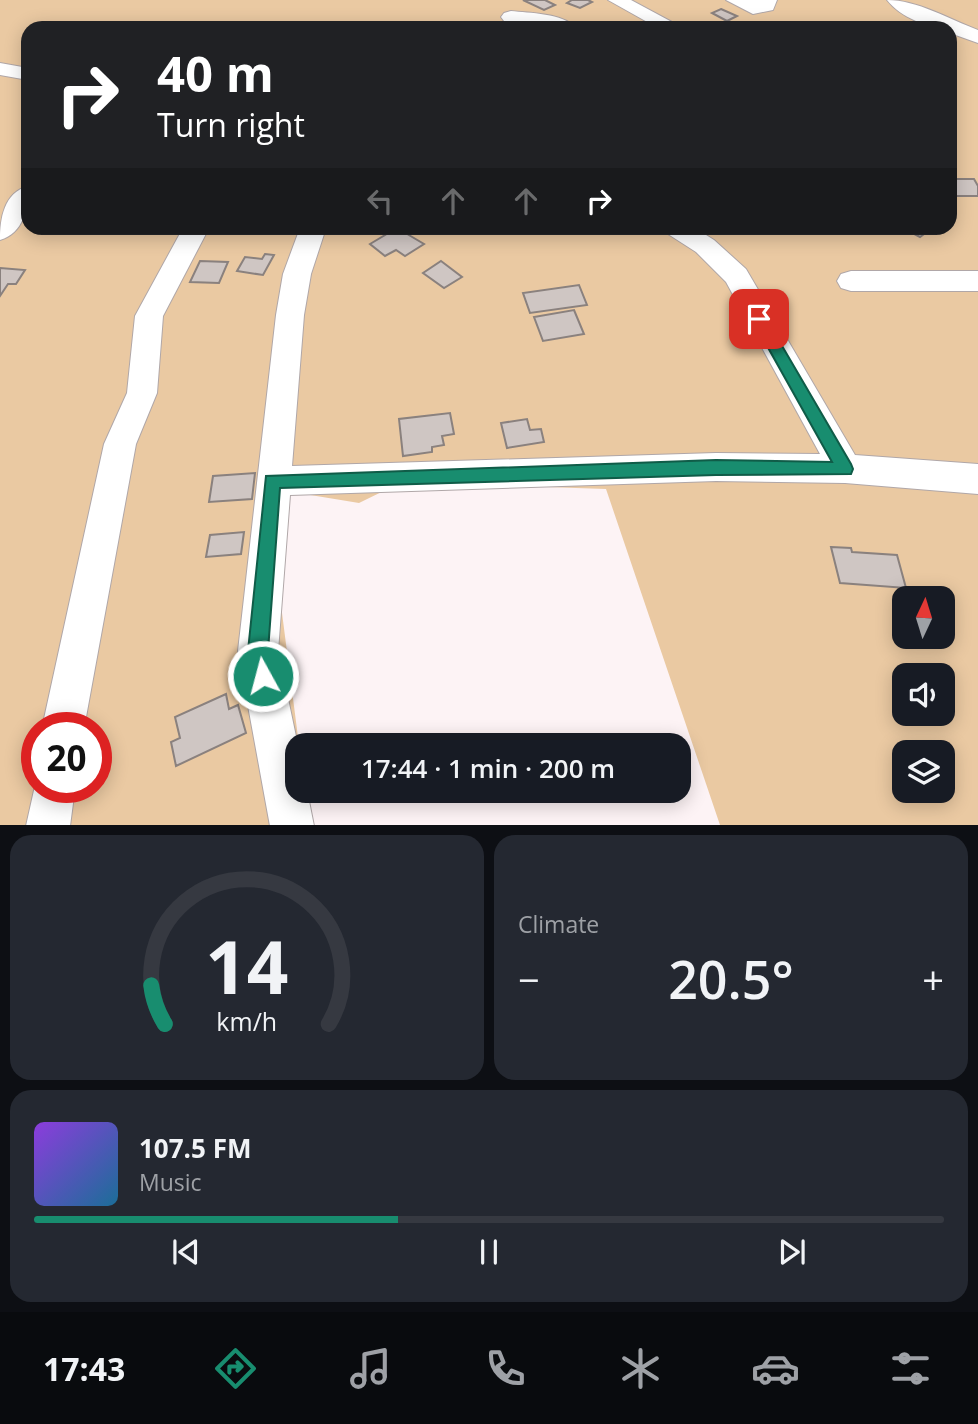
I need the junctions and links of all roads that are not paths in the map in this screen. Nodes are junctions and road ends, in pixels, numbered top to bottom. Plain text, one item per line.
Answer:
1 (617, 0) edge
2 (734, 0) edge
3 (768, 0) edge
4 (896, 0) edge
5 (507, 15) edge
6 (544, 21) edge
7 (659, 21) edge
8 (936, 21) edge
9 (957, 29) edge
10 (978, 37) edge
11 (0, 69) edge
12 (21, 73) edge
13 (21, 203) edge
14 (0, 231) edge
15 (192, 235) edge
16 (311, 235) edge
17 (688, 235) edge
18 (850, 281) dead end
19 (978, 281) edge
20 (845, 469) junction
21 (978, 479) edge
22 (272, 481) junction
23 (66, 712) edge
24 (52, 803) edge
25 (48, 825) edge
26 (292, 825) edge

1 - 7 street
2 - 3 street
4 - 8 street
5 - 6 street
9 - 10 street
11 - 12 street
13 - 14 street
15 - 23 street
16 - 22 street
17 - 20 street
18 - 19 street
20 - 21 street
20 - 22 street
22 - 26 street
24 - 25 street

